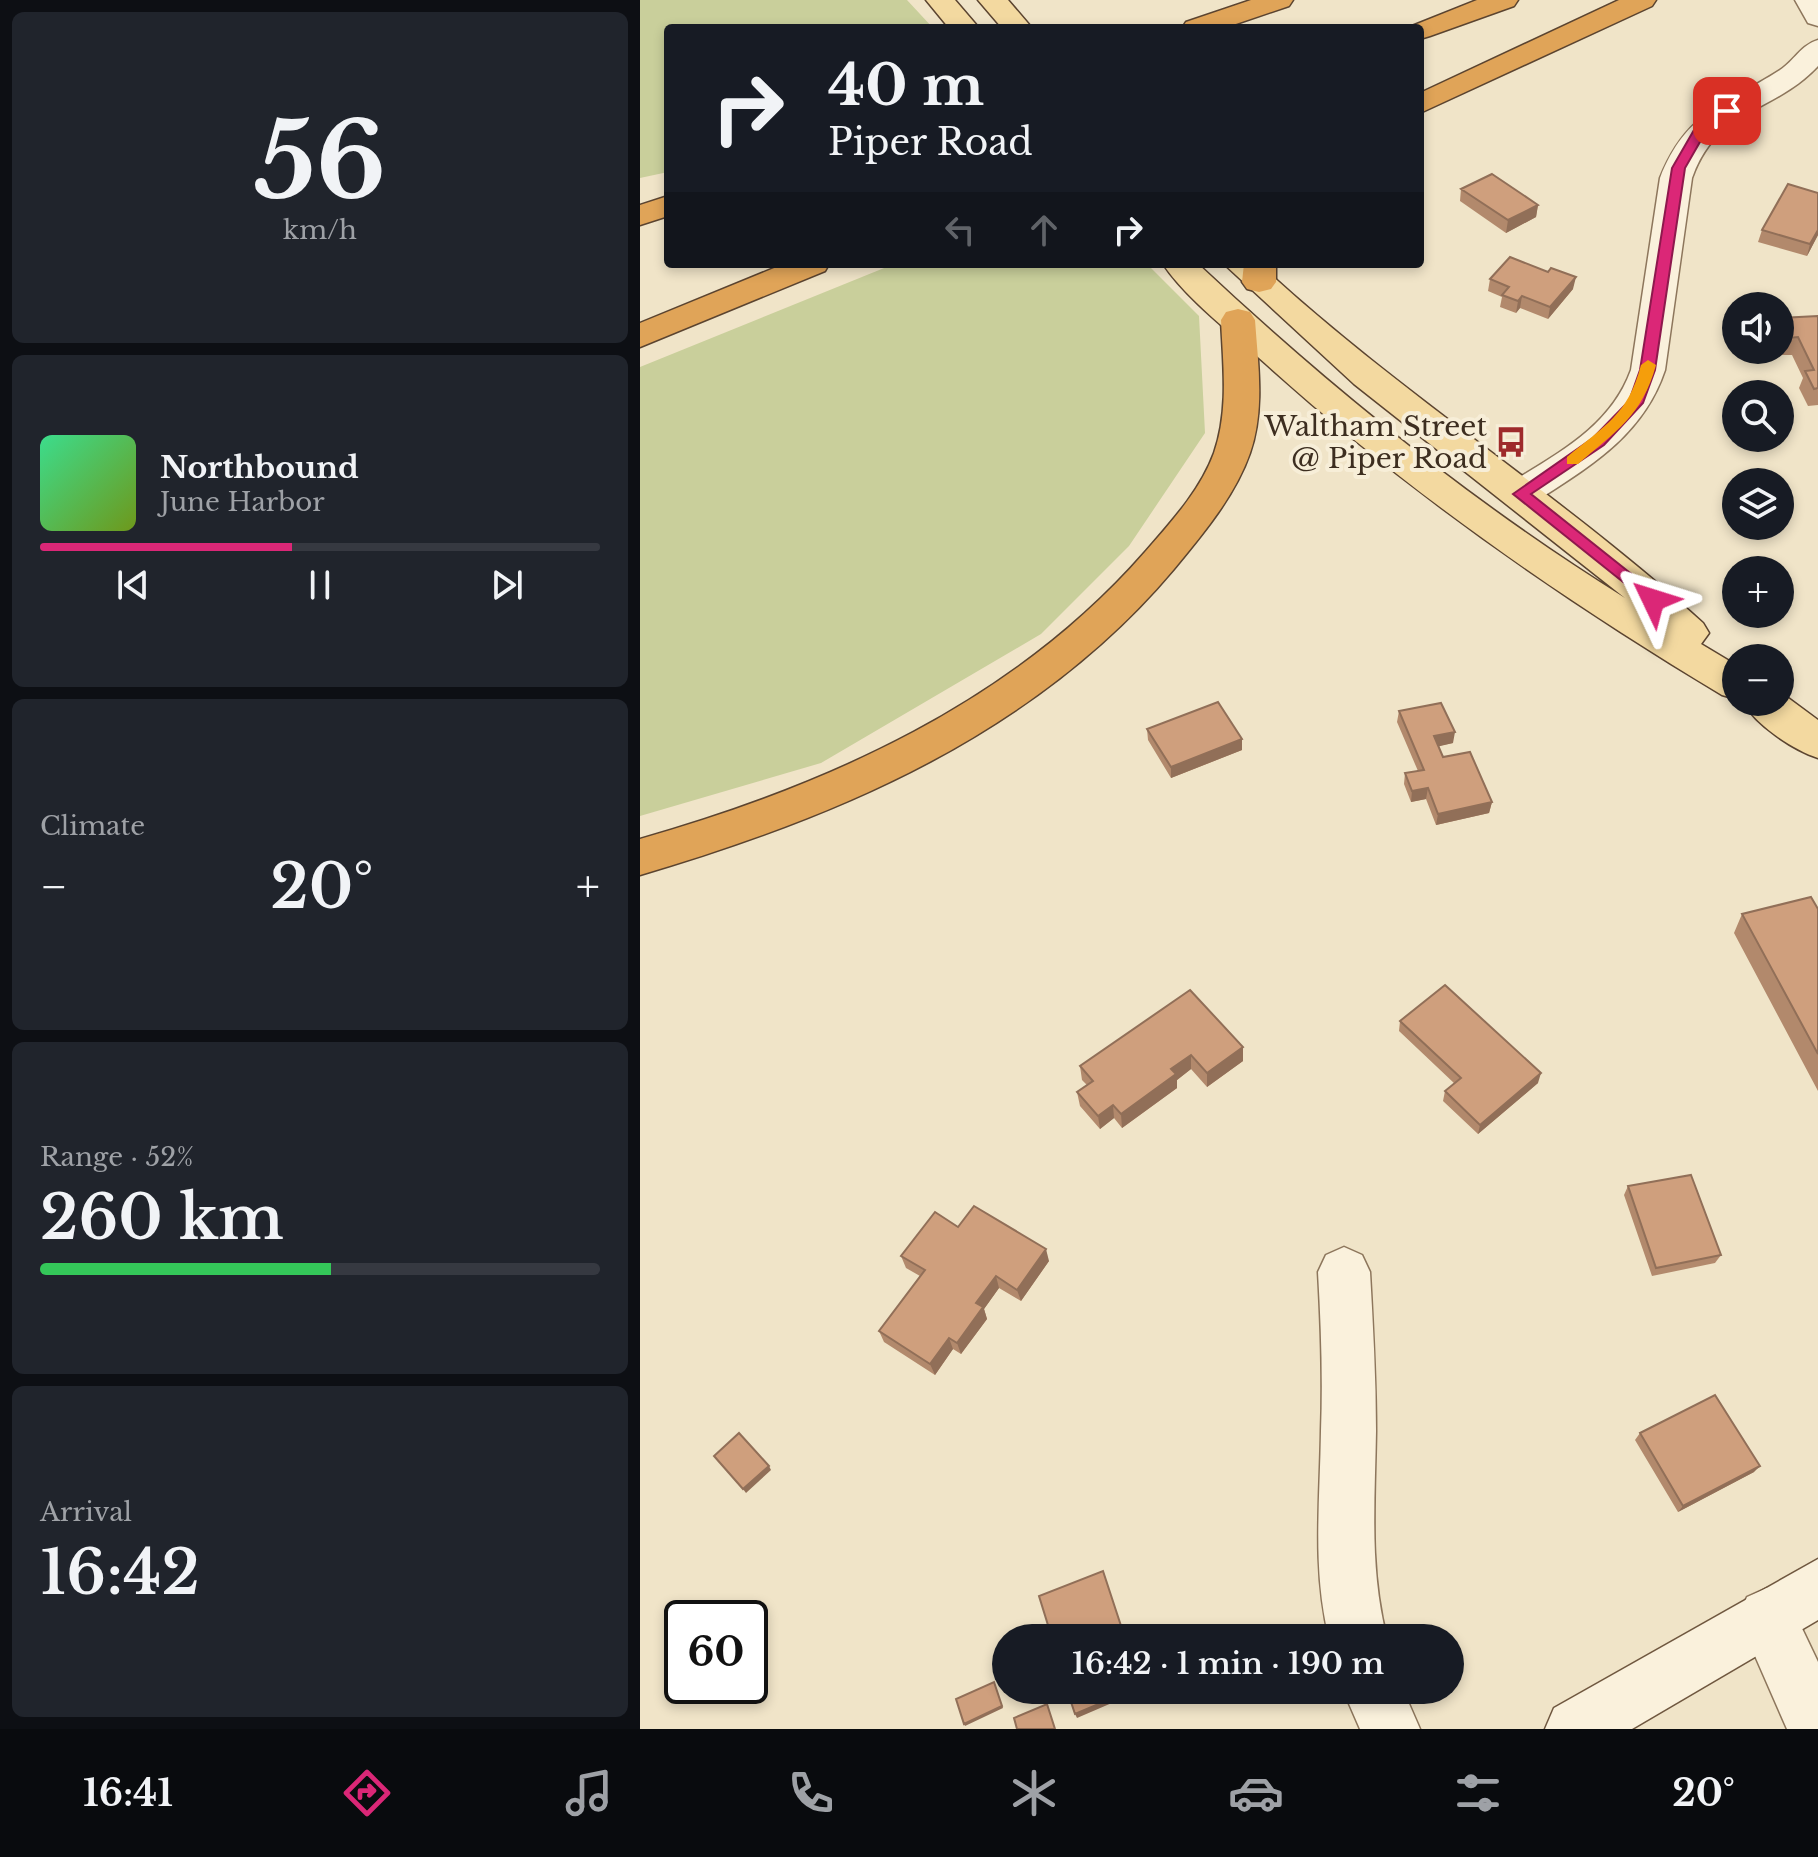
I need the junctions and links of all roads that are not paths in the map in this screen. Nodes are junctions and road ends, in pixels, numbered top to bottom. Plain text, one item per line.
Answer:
1 (940, 0) edge
2 (992, 0) edge
3 (1279, 0) edge
4 (1504, 0) edge
5 (1642, 0) edge
6 (1809, 0) edge
7 (1818, 17) edge
8 (961, 24) edge
9 (1014, 24) edge
10 (1208, 24) edge
11 (1424, 29) edge
12 (1818, 49) edge
13 (1424, 102) edge
14 (664, 184) edge
15 (640, 188) edge
16 (664, 207) edge
17 (640, 215) edge
18 (750, 268) edge
19 (803, 268) edge
20 (1183, 268) edge
21 (1253, 270) edge
22 (640, 307) edge
23 (1238, 320) junction
24 (640, 336) edge
25 (1520, 494) junction
26 (1482, 518) junction
27 (1640, 609) junction
28 (1722, 670) edge
29 (1783, 716) edge
30 (1818, 742) edge
31 (640, 857) edge
32 (1344, 1272) dead end
33 (1818, 1588) edge
34 (1767, 1617) junction
35 (1354, 1624) edge
36 (1379, 1704) edge
37 (1390, 1729) edge
38 (1575, 1729) edge
39 (1818, 1729) edge

1 - 8 main road
2 - 9 main road
3 - 10 highway
4 - 11 highway
5 - 13 highway
6 - 7 street
12 - 25 street
14 - 15 highway
16 - 17 highway
18 - 22 highway
19 - 24 highway
20 - 23 main road
21 - 25 main road
23 - 26 main road
23 - 31 highway
25 - 26 main road
25 - 27 main road
26 - 27 main road
27 - 28 main road
29 - 30 main road
32 - 35 street
33 - 34 street
34 - 38 street
34 - 39 street
36 - 37 street

